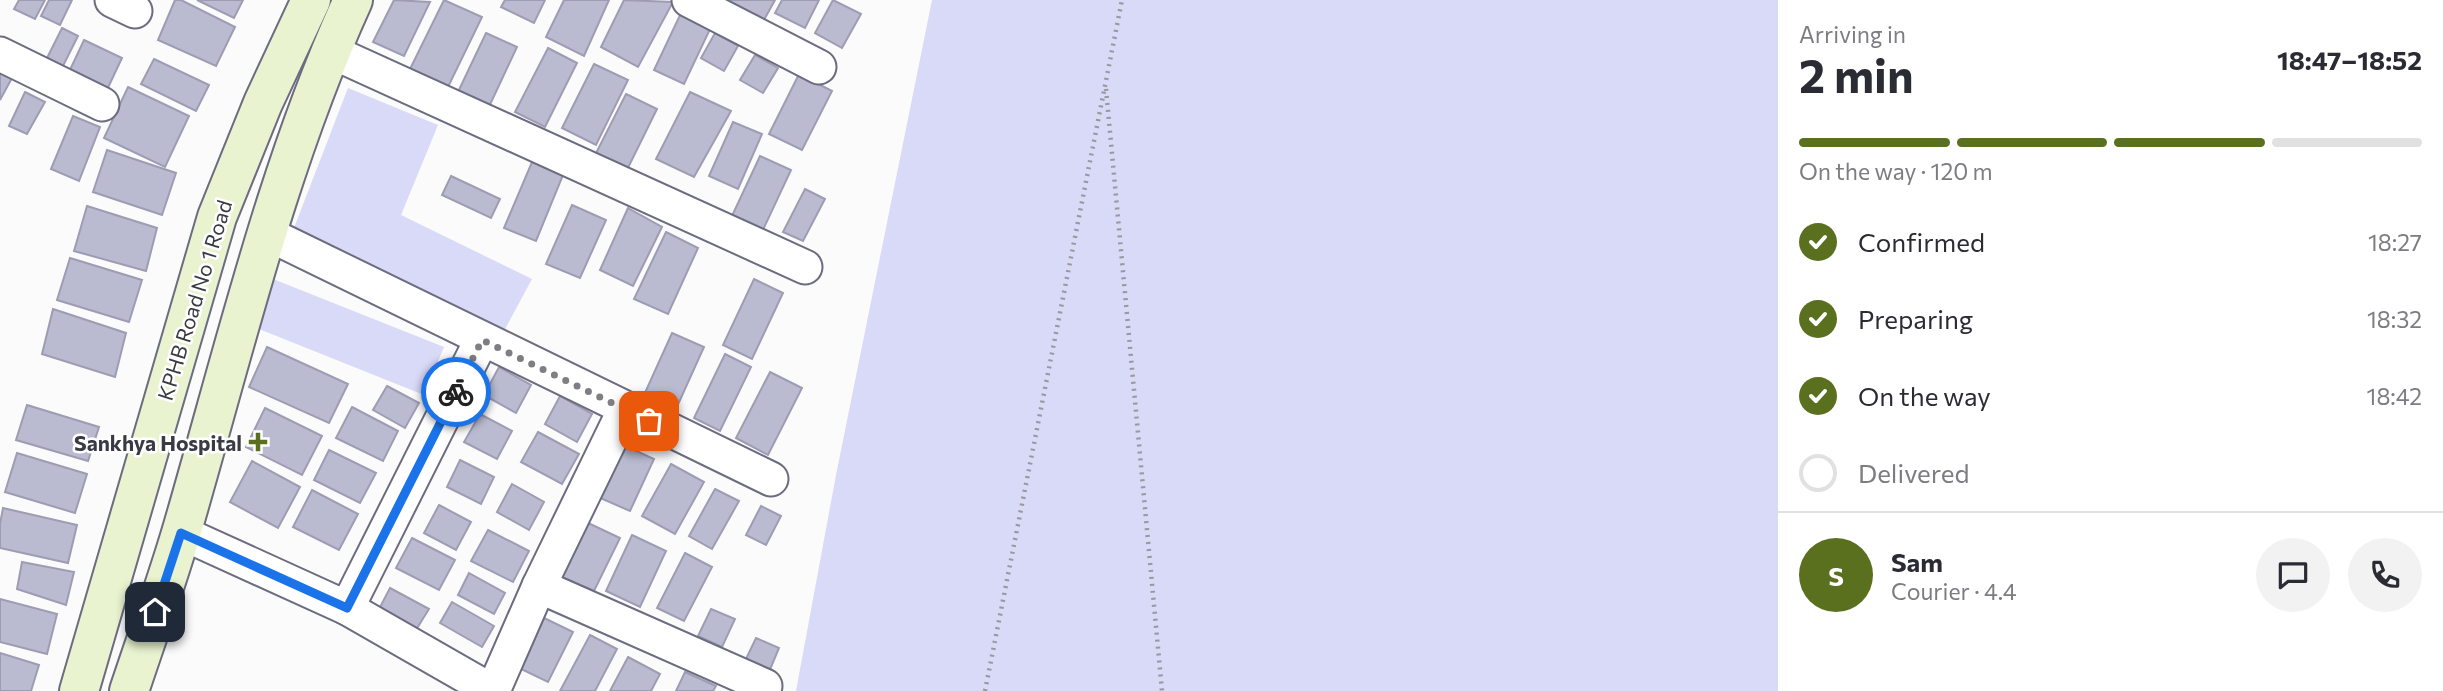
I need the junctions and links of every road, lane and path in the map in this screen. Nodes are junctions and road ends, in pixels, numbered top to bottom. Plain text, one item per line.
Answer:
1 (312, 0) edge
2 (353, 0) edge
3 (690, 0) edge
4 (1122, 0) edge
5 (330, 51) junction
6 (0, 54) edge
7 (819, 67) dead end
8 (1106, 84) junction
9 (102, 104) dead end
10 (266, 233) junction
11 (805, 267) dead end
12 (482, 340) junction
13 (625, 409) junction
14 (771, 480) dead end
15 (181, 533) junction
16 (539, 586) junction
17 (347, 608) junction
18 (765, 686) dead end
19 (79, 691) edge
20 (129, 691) edge
21 (493, 691) edge
22 (985, 691) edge
23 (1162, 691) edge

1 - 19 main road, KPHB Road No 1 Road
2 - 5 main road
3 - 7 street
4 - 8 path
5 - 10 main road
5 - 11 street
6 - 9 street
8 - 22 path
8 - 23 path
10 - 12 street
10 - 15 main road
12 - 13 street
12 - 17 street
13 - 14 street
13 - 16 street
15 - 17 street
15 - 20 main road
16 - 18 street
16 - 21 street
17 - 21 street

